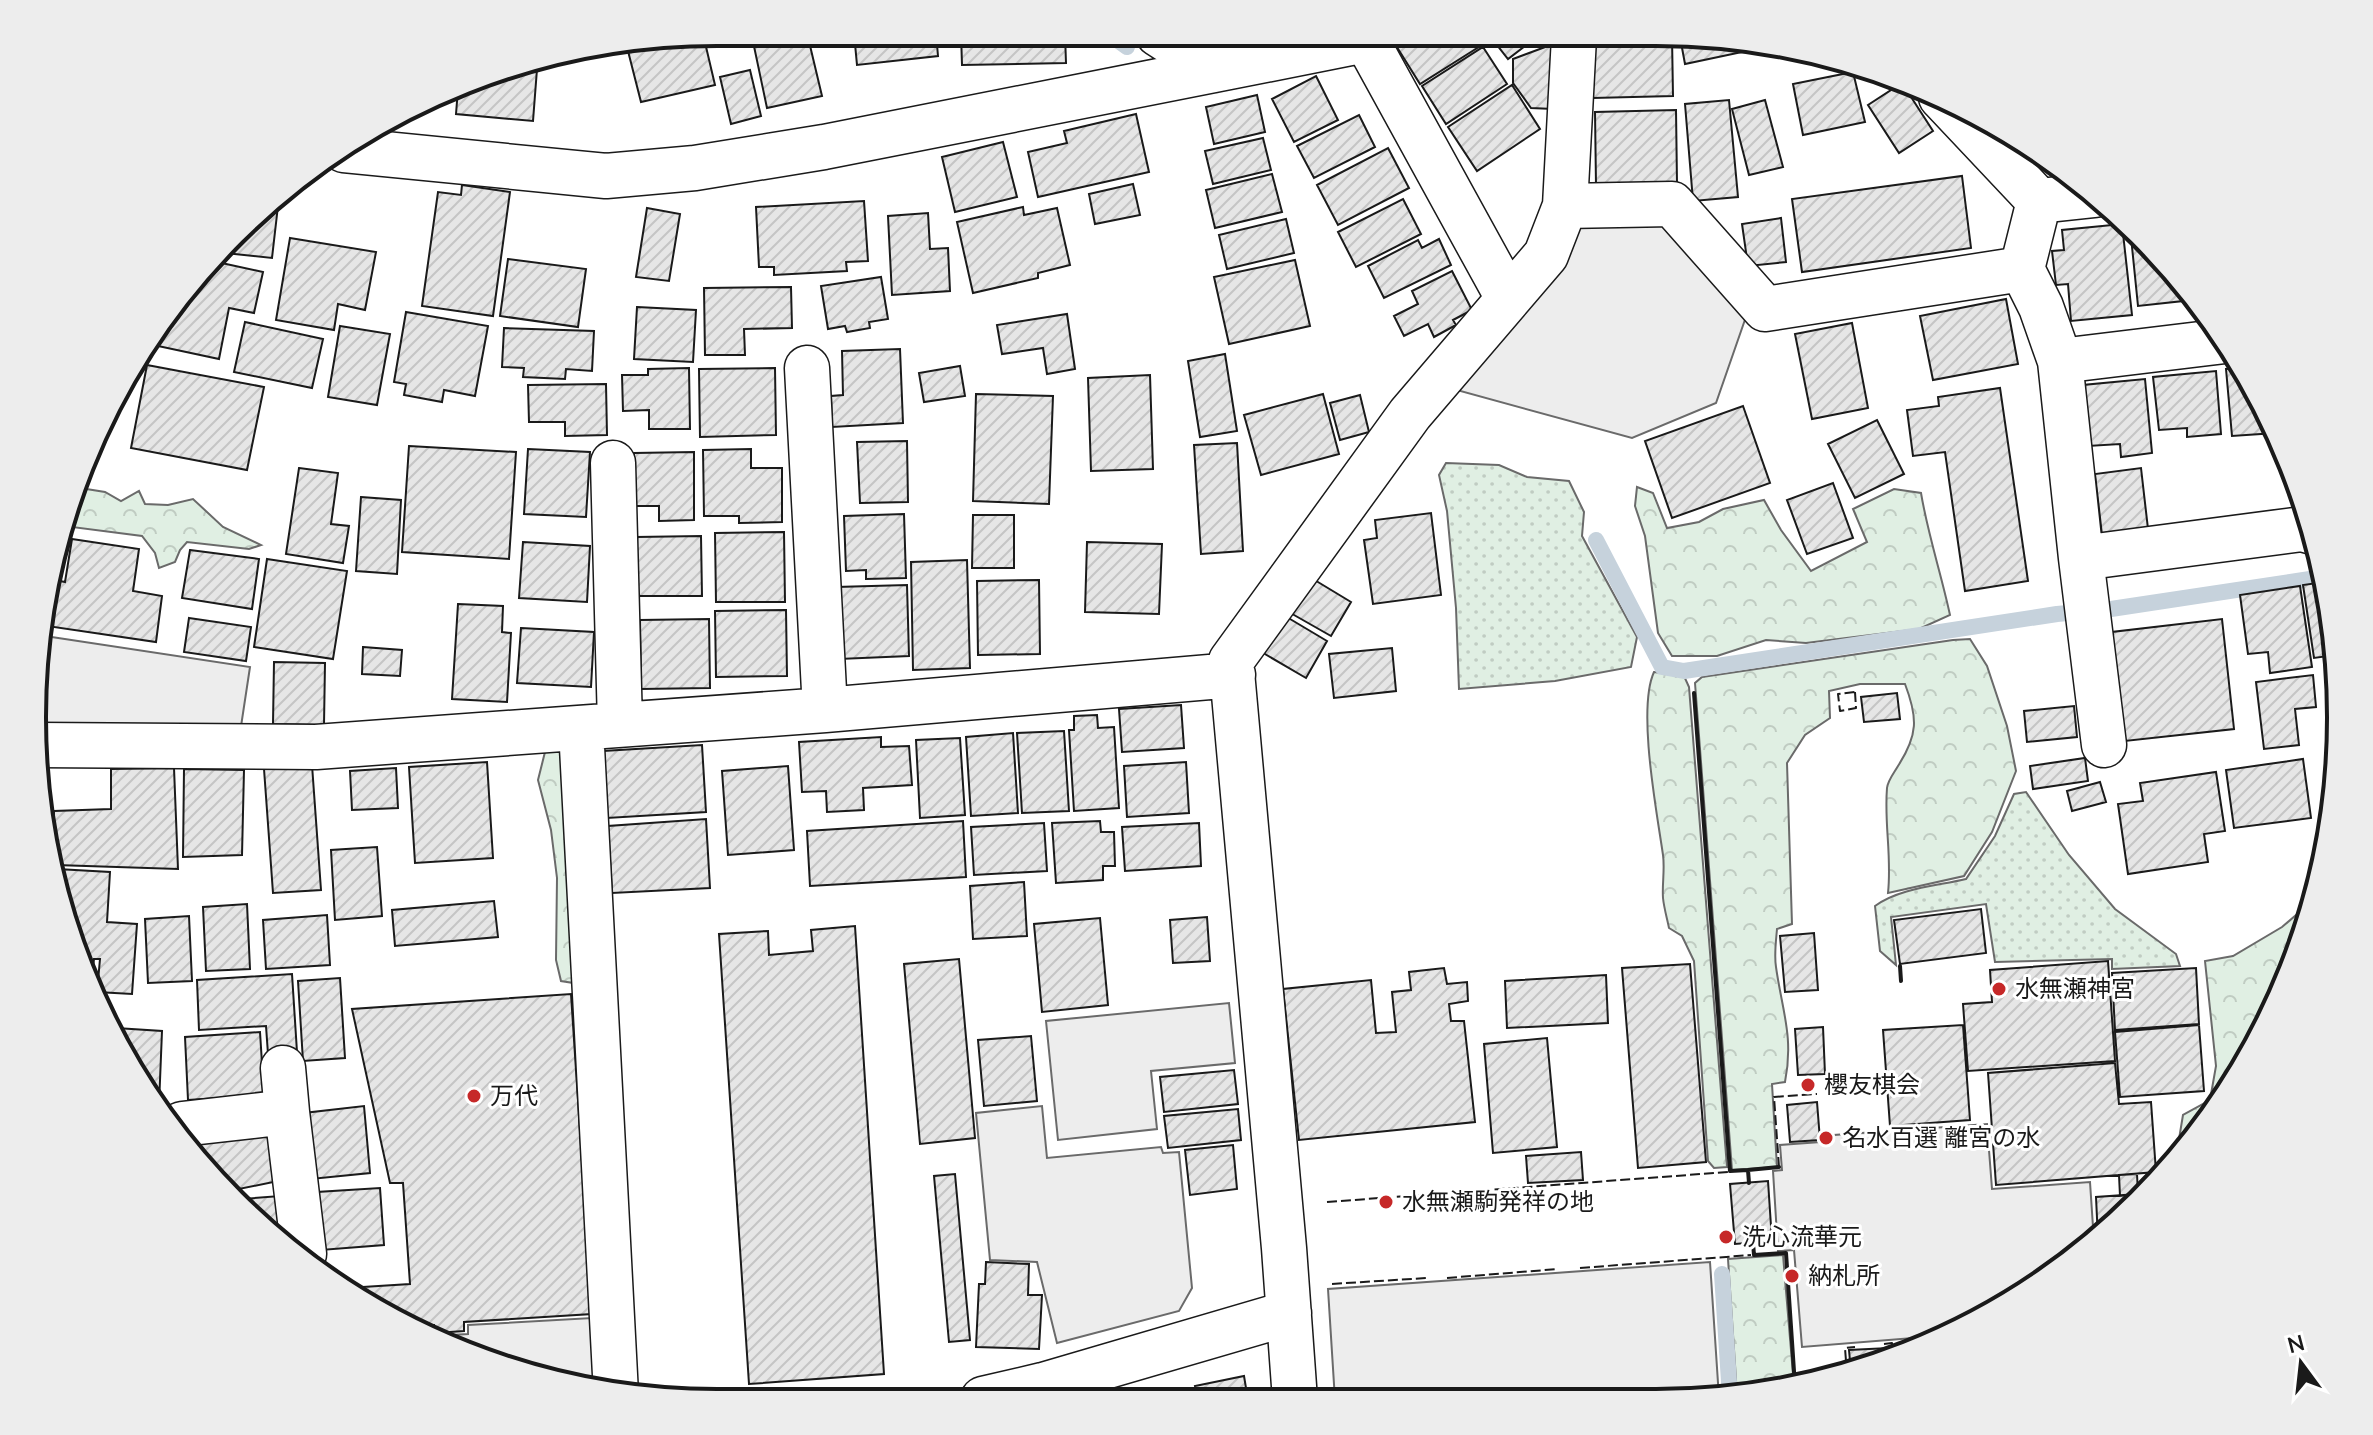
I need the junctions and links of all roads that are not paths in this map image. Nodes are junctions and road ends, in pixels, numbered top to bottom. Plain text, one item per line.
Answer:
1 (1177, 46) edge
2 (1325, 46) edge
3 (1372, 46) edge
4 (1574, 46) edge
5 (1214, 70) junction
6 (1964, 122) edge
7 (357, 151) edge
8 (2078, 197) edge
9 (2039, 201) junction
10 (1565, 206) junction
11 (2022, 269) junction
12 (1508, 298) junction
13 (2213, 342) edge
14 (2060, 361) junction
15 (807, 368) dead end
16 (613, 463) dead end
17 (2299, 529) edge
18 (2081, 558) junction
19 (1233, 675) junction
20 (825, 710) junction
21 (601, 726) junction
22 (47, 745) edge
23 (2104, 745) dead end
24 (283, 1068) dead end
25 (287, 1112) junction
26 (183, 1124) edge
27 (303, 1245) edge
28 (1289, 1313) junction
29 (616, 1381) edge
30 (1026, 1389) edge
31 (1294, 1389) edge

1 - 5 street
2 - 5 street
3 - 12 street
4 - 10 street
5 - 7 street
6 - 9 street
8 - 9 street
9 - 11 street
10 - 11 street
10 - 12 street
11 - 14 street
12 - 19 street
13 - 14 street
14 - 18 street
15 - 20 street
16 - 21 street
17 - 18 street
18 - 23 street
19 - 20 street
19 - 28 street
20 - 21 street
21 - 22 street
21 - 29 street
24 - 25 street
25 - 26 street
25 - 27 street
28 - 30 street
28 - 31 street

